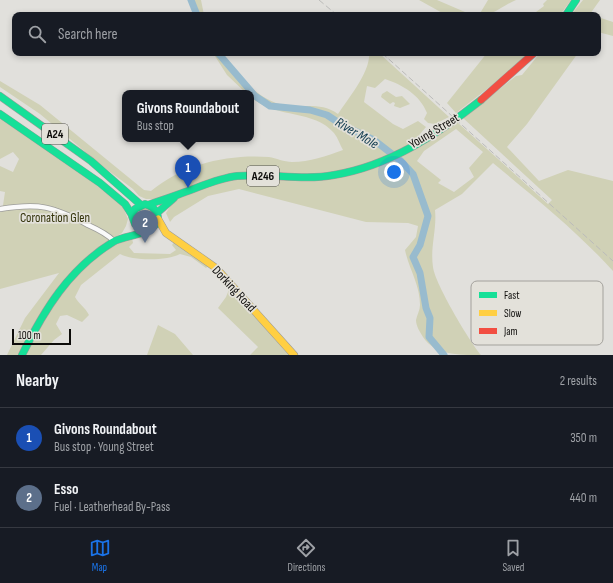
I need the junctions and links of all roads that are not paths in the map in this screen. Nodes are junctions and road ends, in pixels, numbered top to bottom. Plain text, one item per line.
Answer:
1 (576, 0) edge
2 (568, 12) edge
3 (531, 56) edge
4 (0, 96) edge
5 (0, 114) edge
6 (177, 195) junction
7 (145, 205) junction
8 (0, 209) edge
9 (158, 216) junction
10 (133, 218) junction
11 (147, 230) junction
12 (166, 233) junction
13 (123, 236) junction
14 (114, 241) junction
15 (22, 355) edge
16 (294, 355) edge

1 - 2 main road
3 - 6 main road, Young Street / A246
4 - 7 main road, A24
5 - 10 main road, A24
6 - 7 main road, Young Street / A246
6 - 9 main road, Young Street / A246
7 - 9 main road
7 - 10 main road
8 - 14 street
9 - 11 main road
9 - 12 main road, Dorking Road
10 - 11 main road
10 - 13 main road
11 - 12 main road, Dorking Road
11 - 13 main road
12 - 16 main road, Dorking Road
13 - 14 main road
14 - 15 main road

